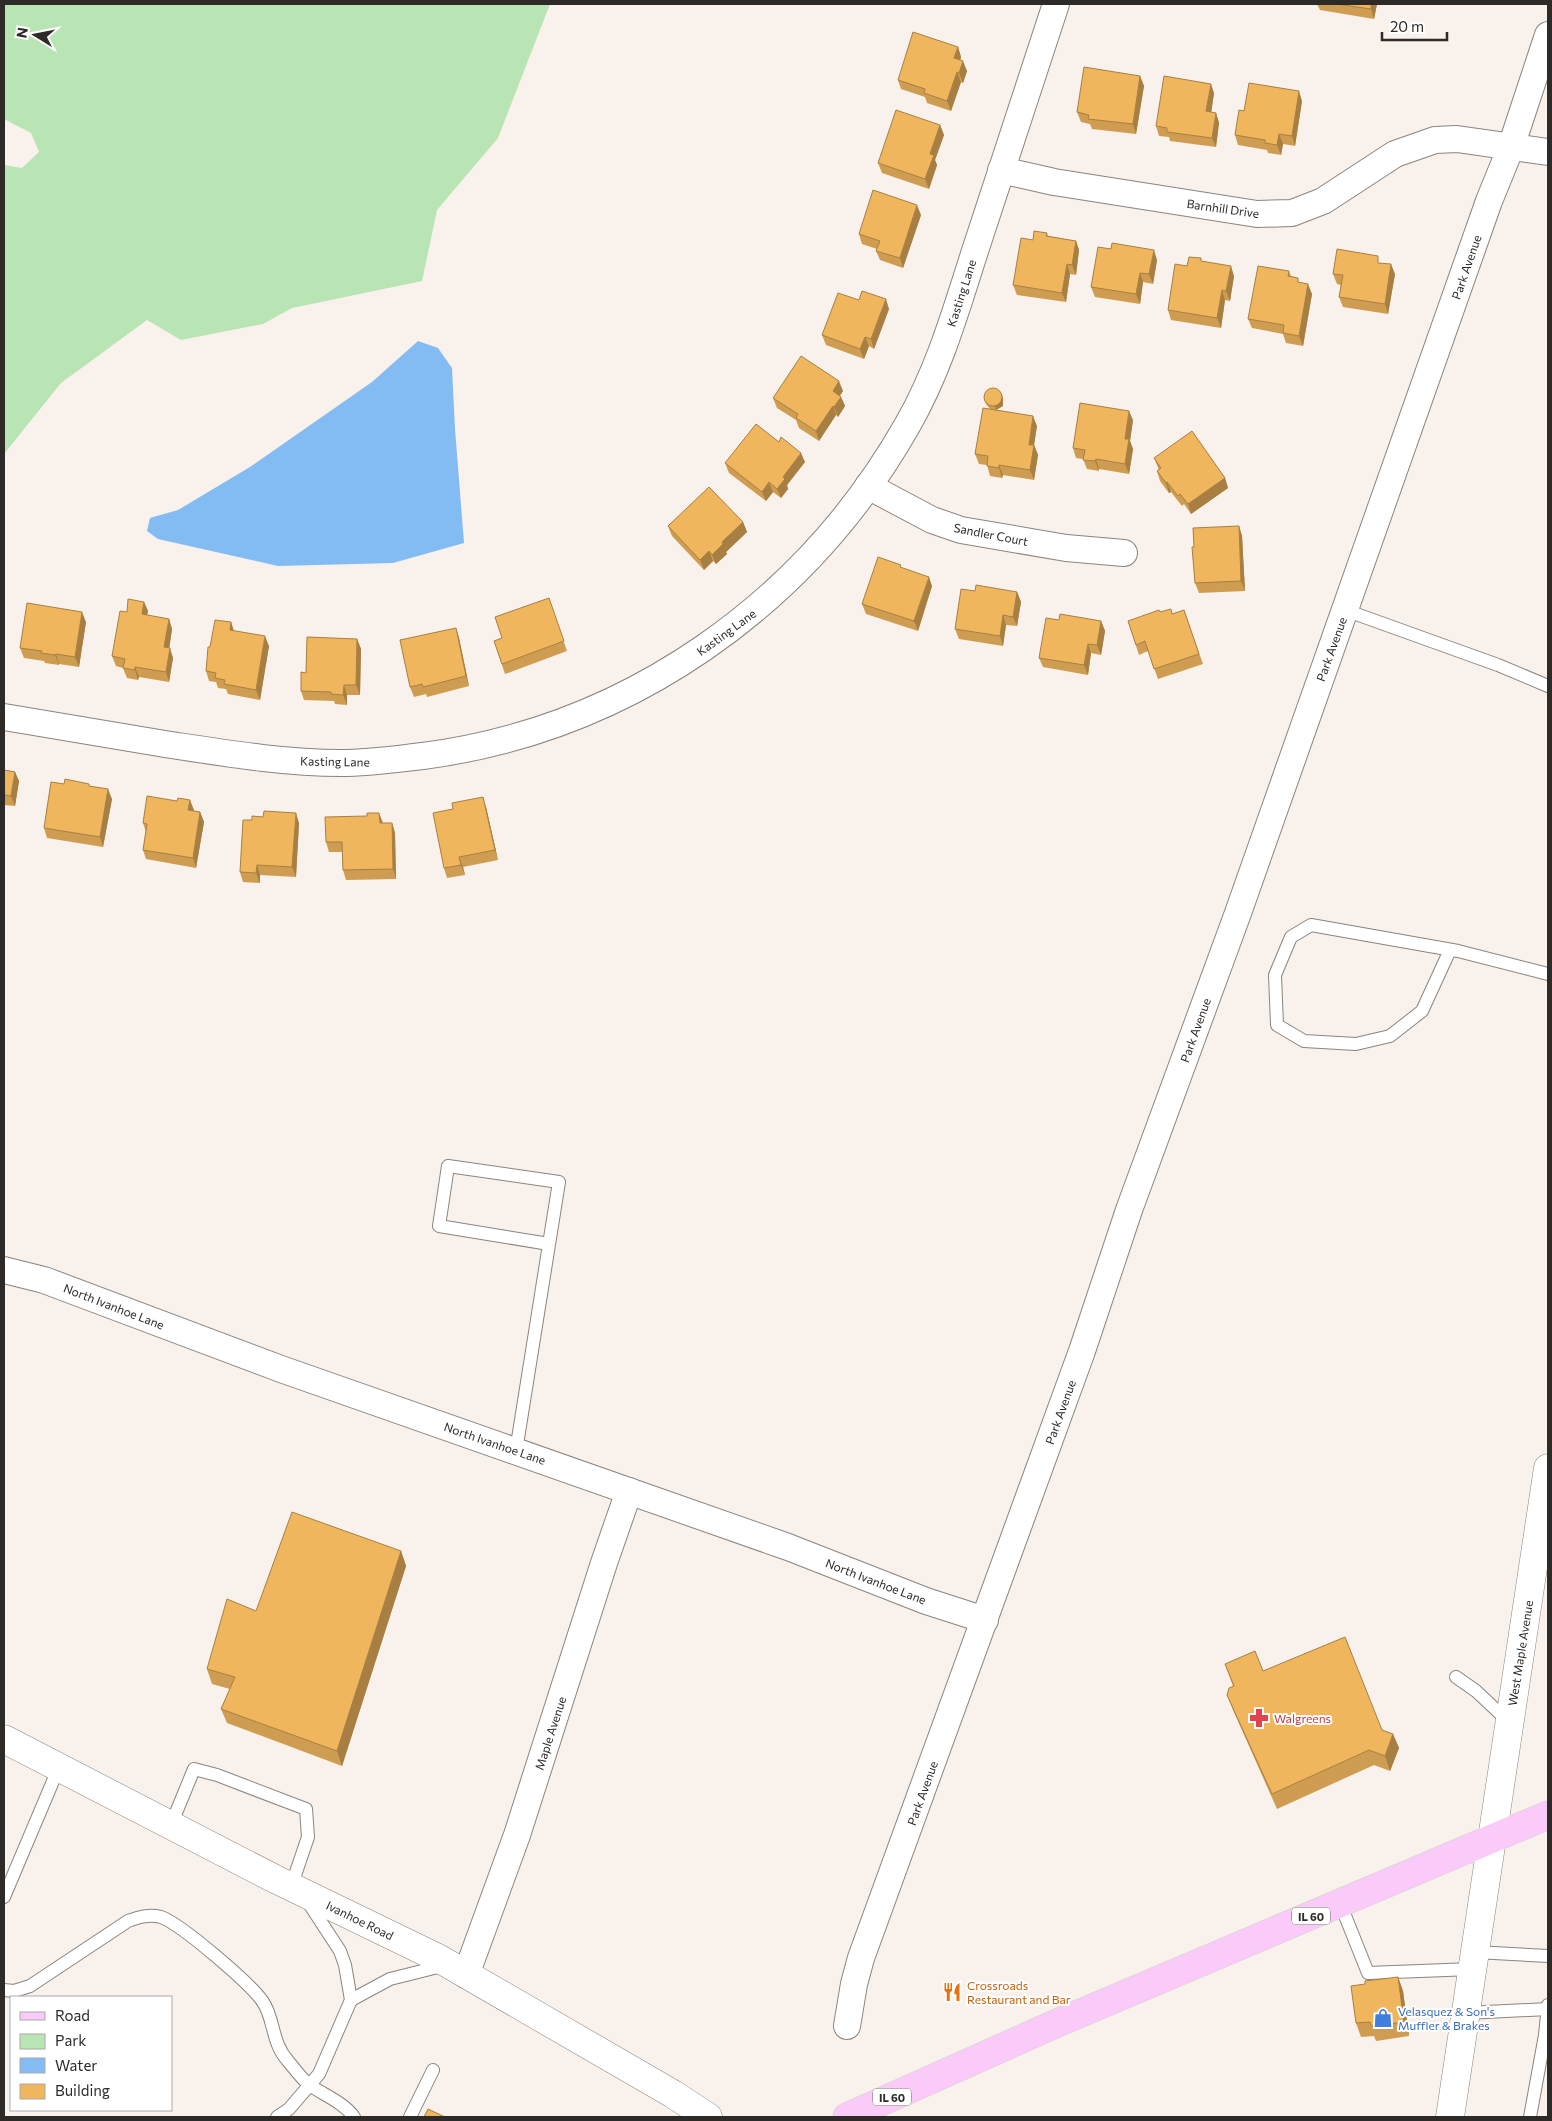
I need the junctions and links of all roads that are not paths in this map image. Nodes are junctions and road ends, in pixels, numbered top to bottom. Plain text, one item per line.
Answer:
1 (1056, 4) edge
2 (1548, 35) edge
3 (1510, 146) junction
4 (1548, 152) edge
5 (1001, 170) junction
6 (868, 486) junction
7 (1124, 553) dead end
8 (1345, 610) junction
9 (1548, 686) edge
10 (4, 717) edge
11 (1450, 950) junction
12 (1548, 974) edge
13 (549, 1244) junction
14 (4, 1270) edge
15 (516, 1451) junction
16 (1548, 1468) edge
17 (630, 1491) junction
18 (1545, 1516) edge
19 (985, 1620) junction
20 (1456, 1677) dead end
21 (1510, 1722) junction
22 (4, 1739) edge
23 (59, 1767) junction
24 (1548, 1815) edge
25 (171, 1825) junction
26 (1492, 1838) junction
27 (296, 1889) junction
28 (4, 1897) edge
29 (1340, 1903) junction
30 (1548, 1956) edge
31 (1474, 1960) junction
32 (458, 1970) junction
33 (4, 1990) edge
34 (351, 2000) junction
35 (1548, 2007) edge
36 (1466, 2013) junction
37 (847, 2026) dead end
38 (1547, 2034) edge
39 (433, 2070) dead end
40 (309, 2085) junction
41 (277, 2117) edge
42 (354, 2117) edge
43 (410, 2117) edge
44 (708, 2117) edge
45 (847, 2117) edge
46 (1450, 2117) edge
47 (1530, 2117) edge

1 - 5 street, Kasting Lane
2 - 3 street, Park Avenue
3 - 4 street, Barnhill Drive
3 - 5 street, Barnhill Drive
3 - 8 street, Park Avenue
5 - 6 street, Kasting Lane
6 - 7 street, Sandler Court
6 - 10 street, Kasting Lane
8 - 9 lane
8 - 19 street, Park Avenue
11 - 11 lane
11 - 12 lane
13 - 13 lane
13 - 15 lane
14 - 15 street, North Ivanhoe Lane
15 - 17 street, North Ivanhoe Lane
16 - 18 main road, West Maple Avenue
17 - 19 street, North Ivanhoe Lane
17 - 32 street, Maple Avenue
18 - 21 main road, West Maple Avenue
19 - 37 street, Park Avenue
20 - 21 lane
21 - 26 main road, West Maple Avenue
22 - 23 main road, Ivanhoe Road
23 - 25 main road, Ivanhoe Road
23 - 28 lane
24 - 26 main road, IL 60
25 - 27 main road, Ivanhoe Road
25 - 27 lane
26 - 29 main road, IL 60
26 - 31 main road, West Maple Avenue
27 - 32 main road, Ivanhoe Road
27 - 34 lane
29 - 31 lane
29 - 45 main road, IL 60
30 - 31 lane
31 - 36 main road, West Maple Avenue
32 - 34 lane
32 - 44 main road, Ivanhoe Road
33 - 40 lane
34 - 40 lane
35 - 36 lane
35 - 38 lane
36 - 46 main road, West Maple Avenue
38 - 47 lane
39 - 43 lane
40 - 41 lane
40 - 42 lane

